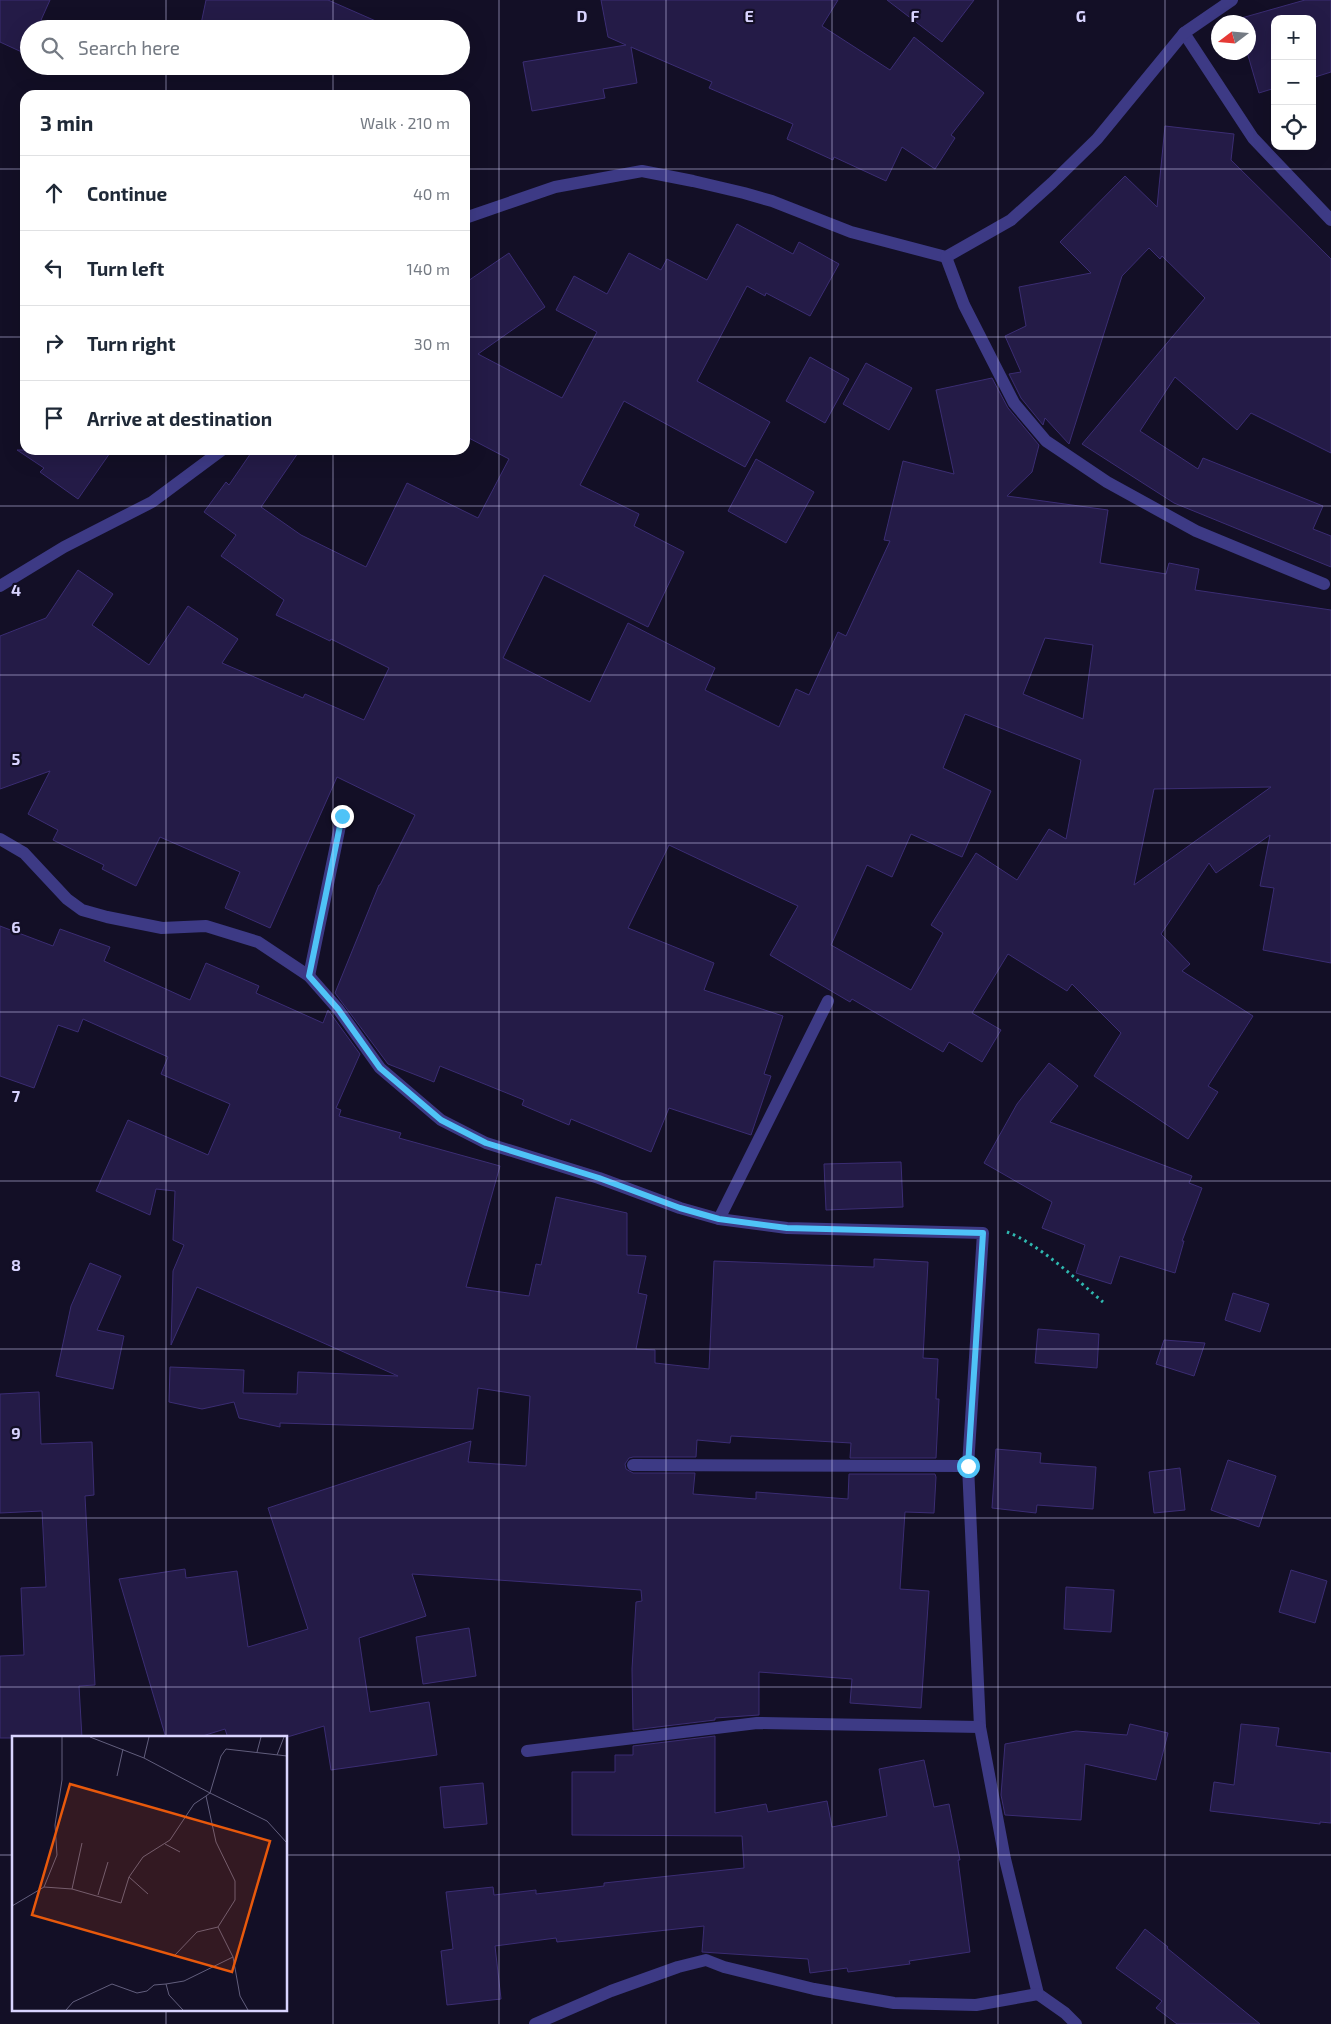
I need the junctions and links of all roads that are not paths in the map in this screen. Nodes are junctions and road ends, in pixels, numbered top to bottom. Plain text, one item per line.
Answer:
1 (1232, 0) edge
2 (1184, 33) junction
3 (470, 216) edge
4 (1331, 220) edge
5 (946, 257) junction
6 (215, 455) edge
7 (1324, 584) dead end
8 (0, 586) edge
9 (342, 816) dead end
10 (0, 839) edge
11 (309, 976) junction
12 (828, 1001) dead end
13 (719, 1219) junction
14 (633, 1465) dead end
15 (968, 1466) junction
16 (980, 1727) junction
17 (526, 1751) dead end
18 (1038, 1994) junction
19 (535, 2024) edge
20 (1076, 2024) edge

1 - 2 street
2 - 4 street
2 - 5 street
3 - 5 street
5 - 7 street
6 - 8 street
9 - 11 street
10 - 11 street
11 - 13 street
12 - 13 street
13 - 15 street
14 - 15 street
15 - 16 street
16 - 17 street
16 - 18 street
18 - 19 street
18 - 20 street

